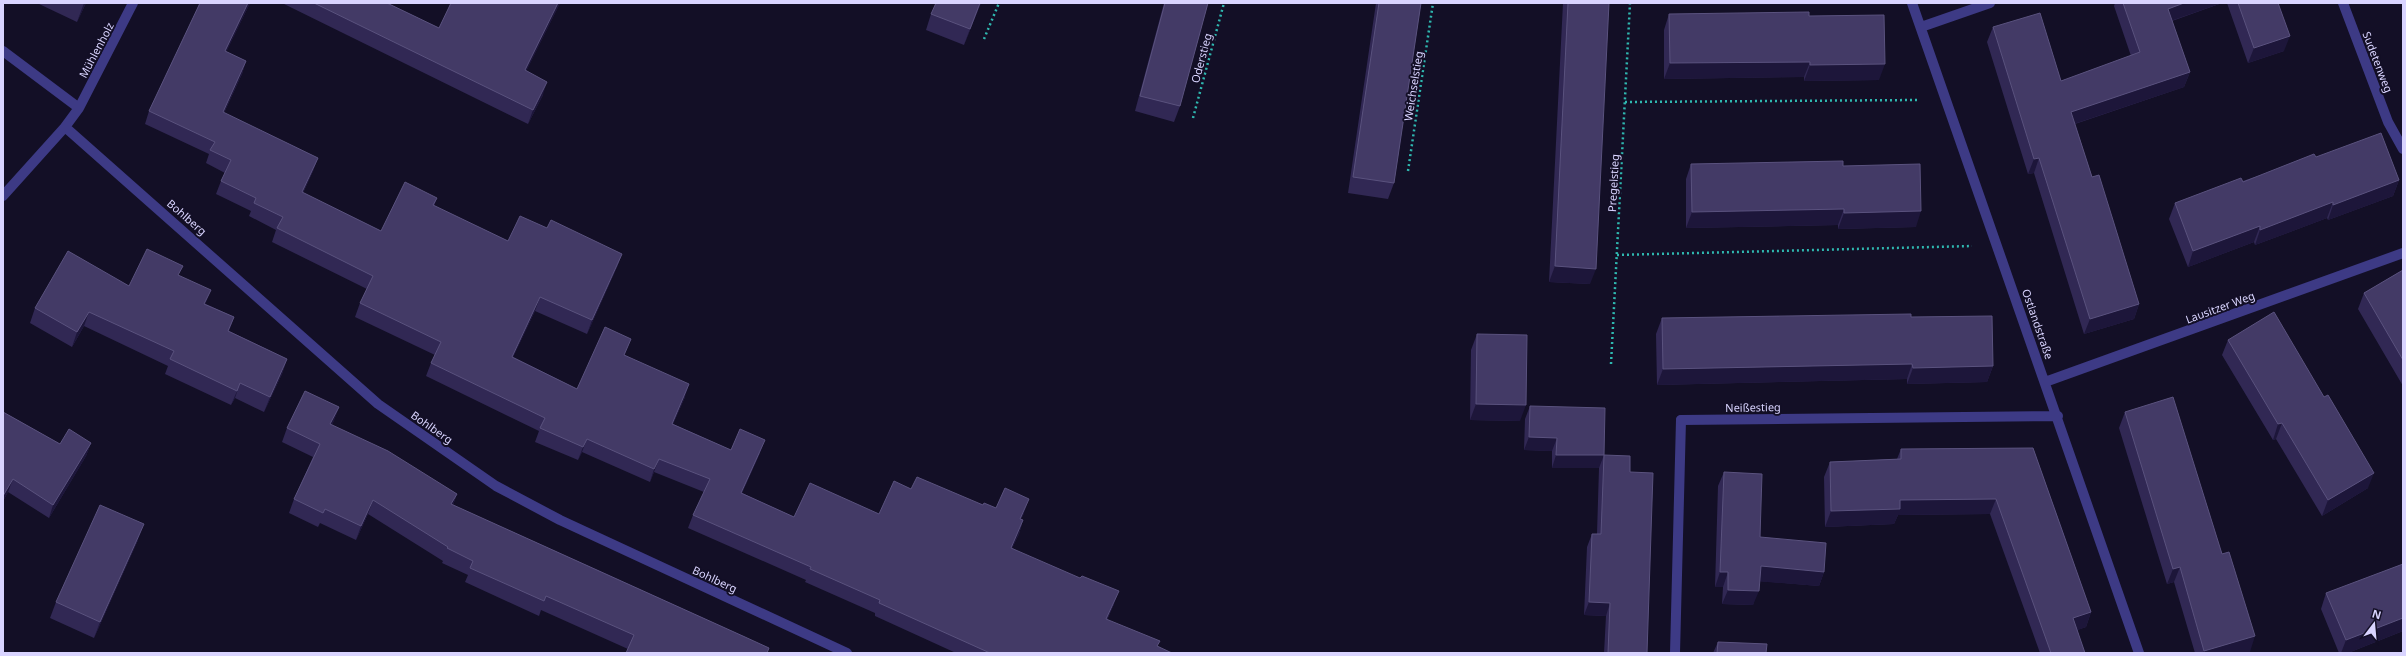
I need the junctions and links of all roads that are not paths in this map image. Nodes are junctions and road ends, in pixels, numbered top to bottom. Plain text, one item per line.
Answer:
1 (133, 3) edge
2 (1912, 3) edge
3 (1990, 3) edge
4 (2343, 3) edge
5 (1921, 27) junction
6 (3, 51) edge
7 (79, 108) junction
8 (65, 127) junction
9 (2403, 149) edge
10 (3, 196) edge
11 (2403, 253) edge
12 (2045, 382) junction
13 (2058, 416) junction
14 (847, 653) edge
15 (1675, 653) edge
16 (2139, 653) edge

1 - 7 street, Mühlenholz
2 - 5 street, Ostlandstraße
3 - 5 street
4 - 9 street, Sudetenweg
5 - 12 street, Ostlandstraße
6 - 7 street
7 - 8 street, Mühlenholz
8 - 10 street, Mühlenholz
8 - 14 street, Bohlberg
11 - 12 street, Lausitzer Weg
12 - 13 street, Ostlandstraße
13 - 15 street, Neißestieg
13 - 16 street, Ostlandstraße

